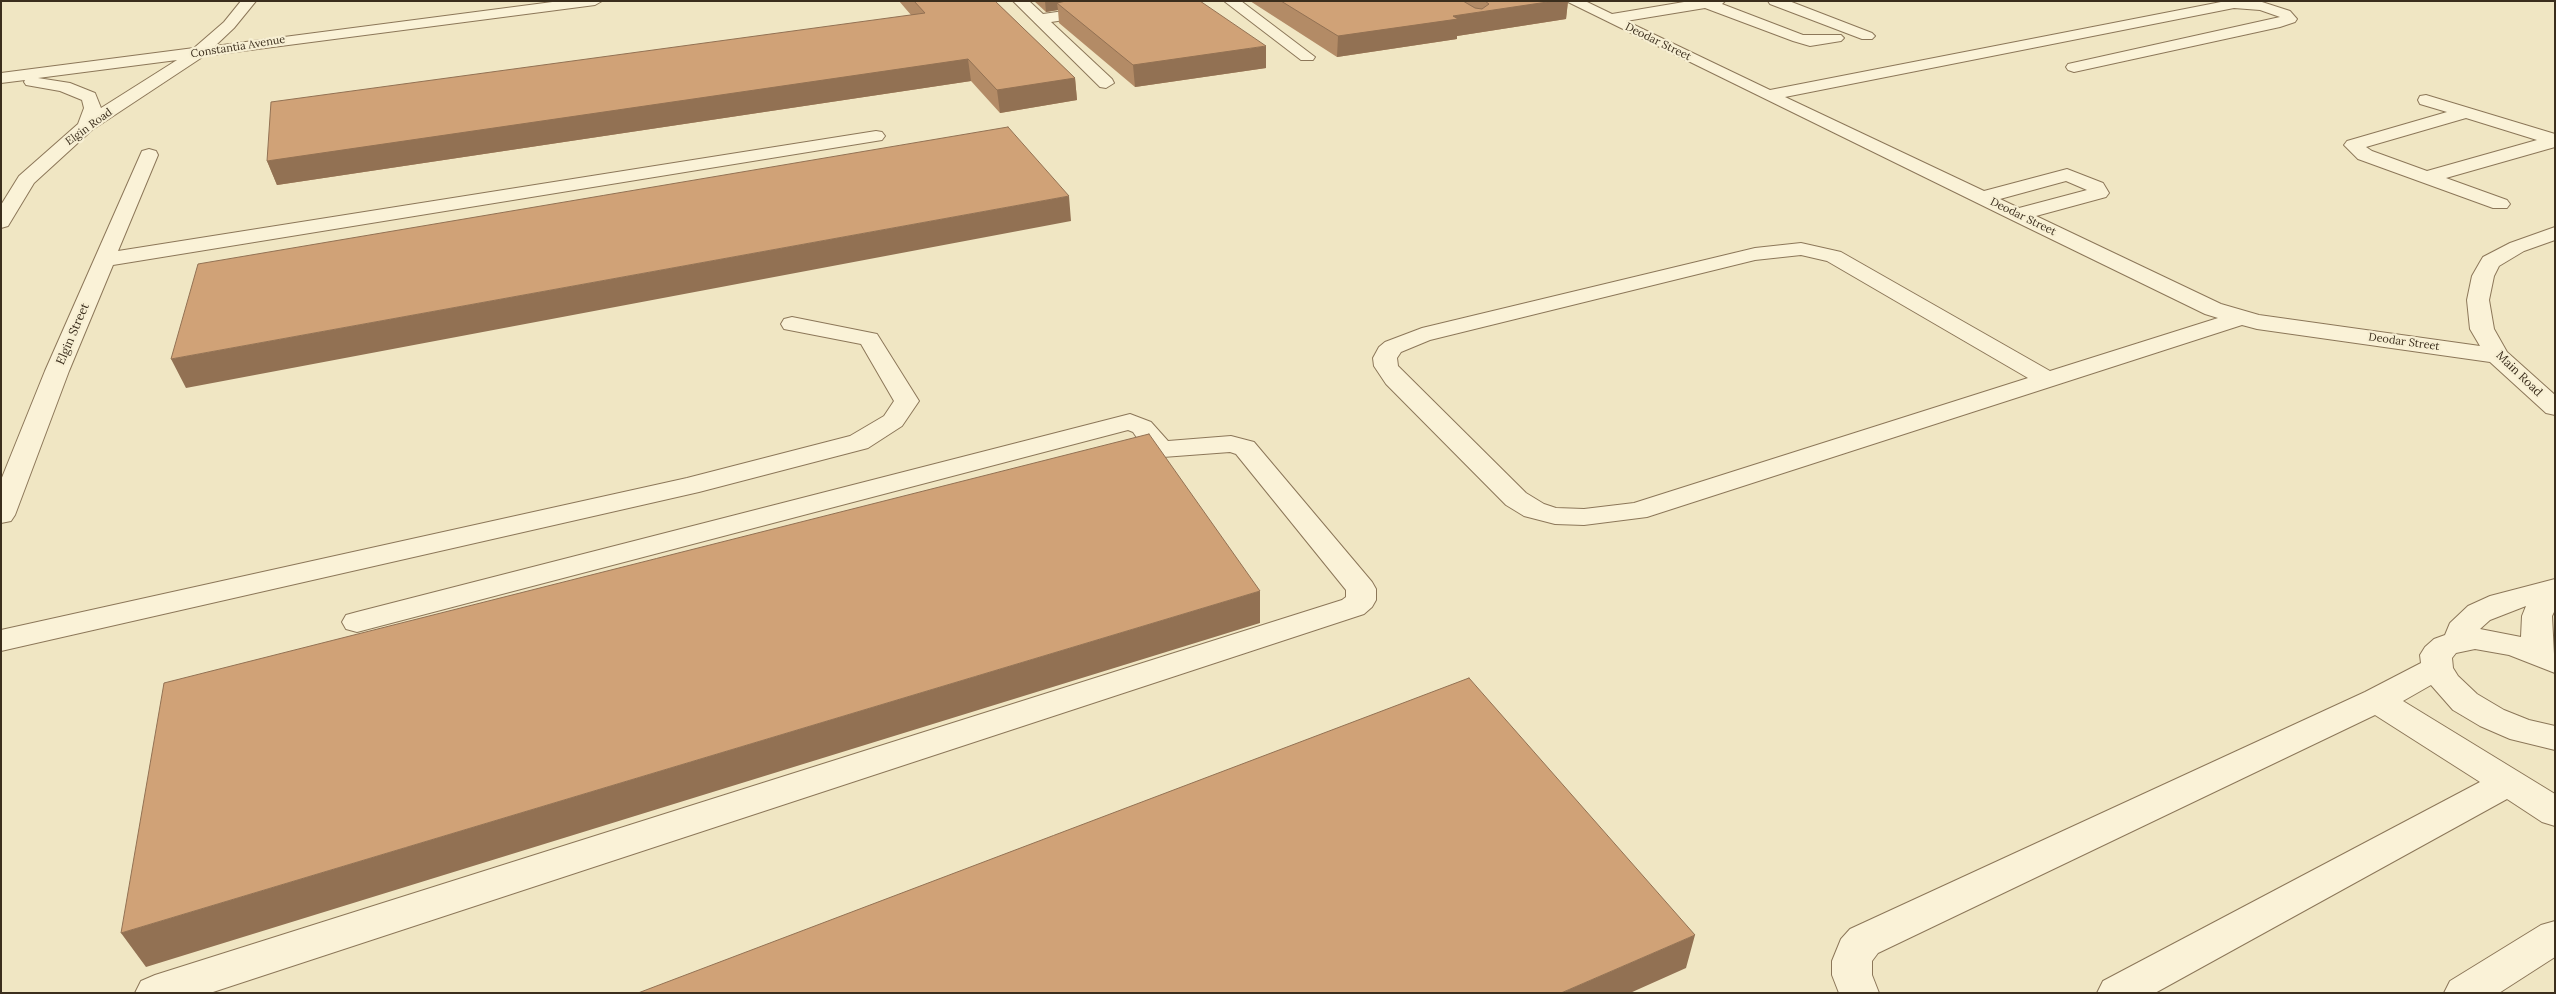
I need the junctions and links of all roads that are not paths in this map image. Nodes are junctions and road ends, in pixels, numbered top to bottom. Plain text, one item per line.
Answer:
1 (249, 1) edge
2 (596, 1) edge
3 (1020, 1) edge
4 (1166, 1) edge
5 (1231, 1) edge
6 (1572, 1) edge
7 (1775, 1) edge
8 (1712, 2) edge
9 (1041, 19) junction
10 (1610, 19) junction
11 (1867, 36) dead end
12 (1836, 38) dead end
13 (201, 50) junction
14 (1307, 57) dead end
15 (2074, 67) dead end
16 (1, 73) edge
17 (1, 79) edge
18 (1106, 83) dead end
19 (1768, 95) junction
20 (2426, 100) dead end
21 (2466, 112) junction
22 (86, 126) junction
23 (876, 136) dead end
24 (2555, 141) edge
25 (150, 154) dead end
26 (2428, 177) junction
27 (1982, 198) junction
28 (2500, 204) dead end
29 (2017, 215) junction
30 (1, 222) edge
31 (2555, 233) edge
32 (104, 260) junction
33 (2240, 318) junction
34 (792, 324) dead end
35 (2497, 356) junction
36 (2048, 380) junction
37 (2555, 408) edge
38 (1, 515) edge
39 (2551, 590) edge
40 (356, 622) dead end
41 (2460, 640) junction
42 (1, 641) edge
43 (2546, 658) edge
44 (2437, 668) junction
45 (2377, 700) junction
46 (2555, 738) edge
47 (2507, 783) junction
48 (2555, 812) edge
49 (2555, 937) edge
50 (155, 993) edge
51 (1858, 993) edge
52 (2118, 993) edge
53 (2464, 993) edge

1 - 13 street
2 - 13 street, Constantia Avenue
3 - 9 street
4 - 9 street
5 - 14 street
6 - 10 street, Deodar Street
7 - 11 street
8 - 10 street
8 - 12 street
9 - 18 street
10 - 19 street, Deodar Street
13 - 16 street, Constantia Avenue
13 - 17 street, Constantia Avenue
13 - 22 street, Elgin Road
15 - 19 street
17 - 22 street
19 - 27 street, Deodar Street
20 - 21 street
21 - 24 street
21 - 26 street
22 - 30 street, Elgin Road
23 - 32 street
24 - 26 street
25 - 32 street, Elgin Street
26 - 28 street
27 - 29 street, Deodar Street
27 - 29 street
29 - 33 street, Deodar Street
31 - 35 street, Main Road
32 - 38 street, Elgin Street
33 - 35 street, Deodar Street
33 - 36 street
34 - 42 street
35 - 37 street, Main Road
36 - 36 street
39 - 41 street
39 - 43 street
40 - 50 street
41 - 43 street
41 - 44 street
44 - 45 street
44 - 46 street
45 - 47 street
45 - 51 street
47 - 48 street
47 - 52 street
49 - 53 street

